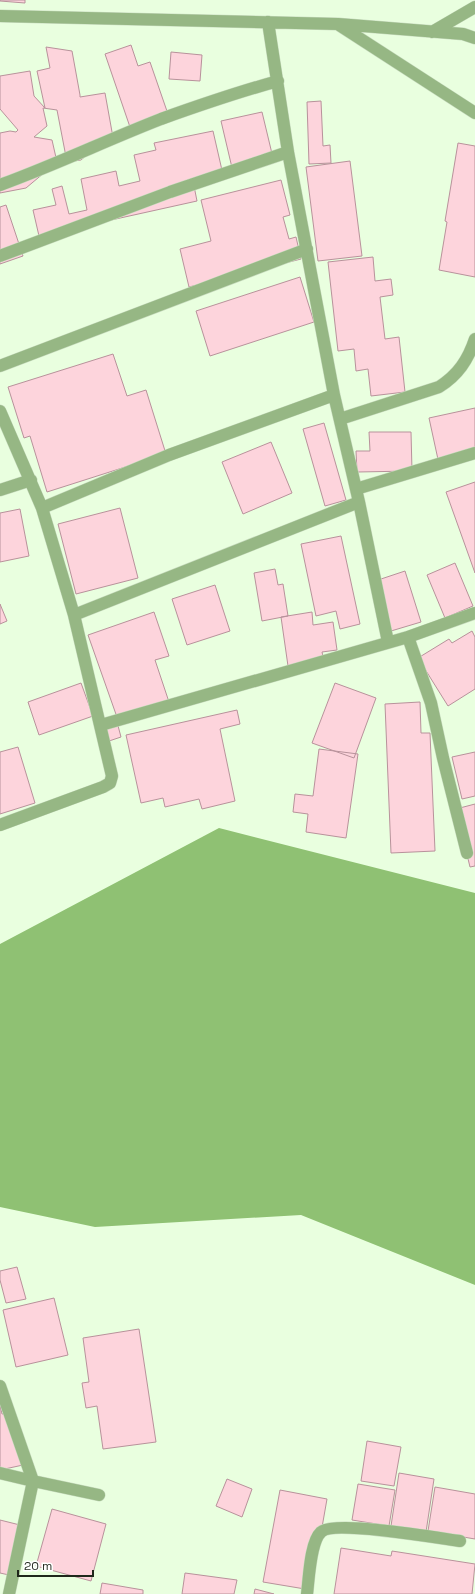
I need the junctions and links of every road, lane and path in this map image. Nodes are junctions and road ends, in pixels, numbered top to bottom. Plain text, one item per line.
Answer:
1 (475, 7) edge
2 (0, 16) edge
3 (268, 22) junction
4 (338, 24) junction
5 (432, 32) junction
6 (475, 38) edge
7 (278, 81) junction
8 (475, 113) edge
9 (288, 152) junction
10 (0, 185) edge
11 (306, 249) junction
12 (0, 256) edge
13 (475, 339) edge
14 (0, 366) edge
15 (334, 395) junction
16 (0, 411) edge
17 (340, 419) junction
18 (475, 453) edge
19 (31, 480) junction
20 (356, 489) junction
21 (0, 490) edge
22 (359, 502) junction
23 (42, 508) junction
24 (475, 613) edge
25 (74, 615) junction
26 (408, 637) junction
27 (388, 642) junction
28 (101, 725) junction
29 (0, 825) edge
30 (467, 853) dead end
31 (0, 1386) edge
32 (0, 1473) edge
33 (32, 1481) junction
34 (99, 1494) dead end
35 (460, 1541) dead end
36 (9, 1594) edge
37 (307, 1594) edge

1 - 5 street
2 - 3 street
3 - 4 street
3 - 7 street
4 - 5 street
4 - 8 street
5 - 6 street
7 - 9 street
7 - 10 street
9 - 11 street
9 - 12 street
11 - 14 street
11 - 15 street
13 - 17 street
15 - 17 street
15 - 23 street
16 - 19 street
17 - 20 street
18 - 20 street
19 - 21 street
19 - 23 street
20 - 22 street
22 - 25 street
22 - 27 street
23 - 25 street
24 - 26 street
25 - 28 street
26 - 27 street
26 - 30 street
27 - 28 street
28 - 29 street
31 - 33 street
32 - 33 street
33 - 34 street
33 - 36 street
35 - 37 street

